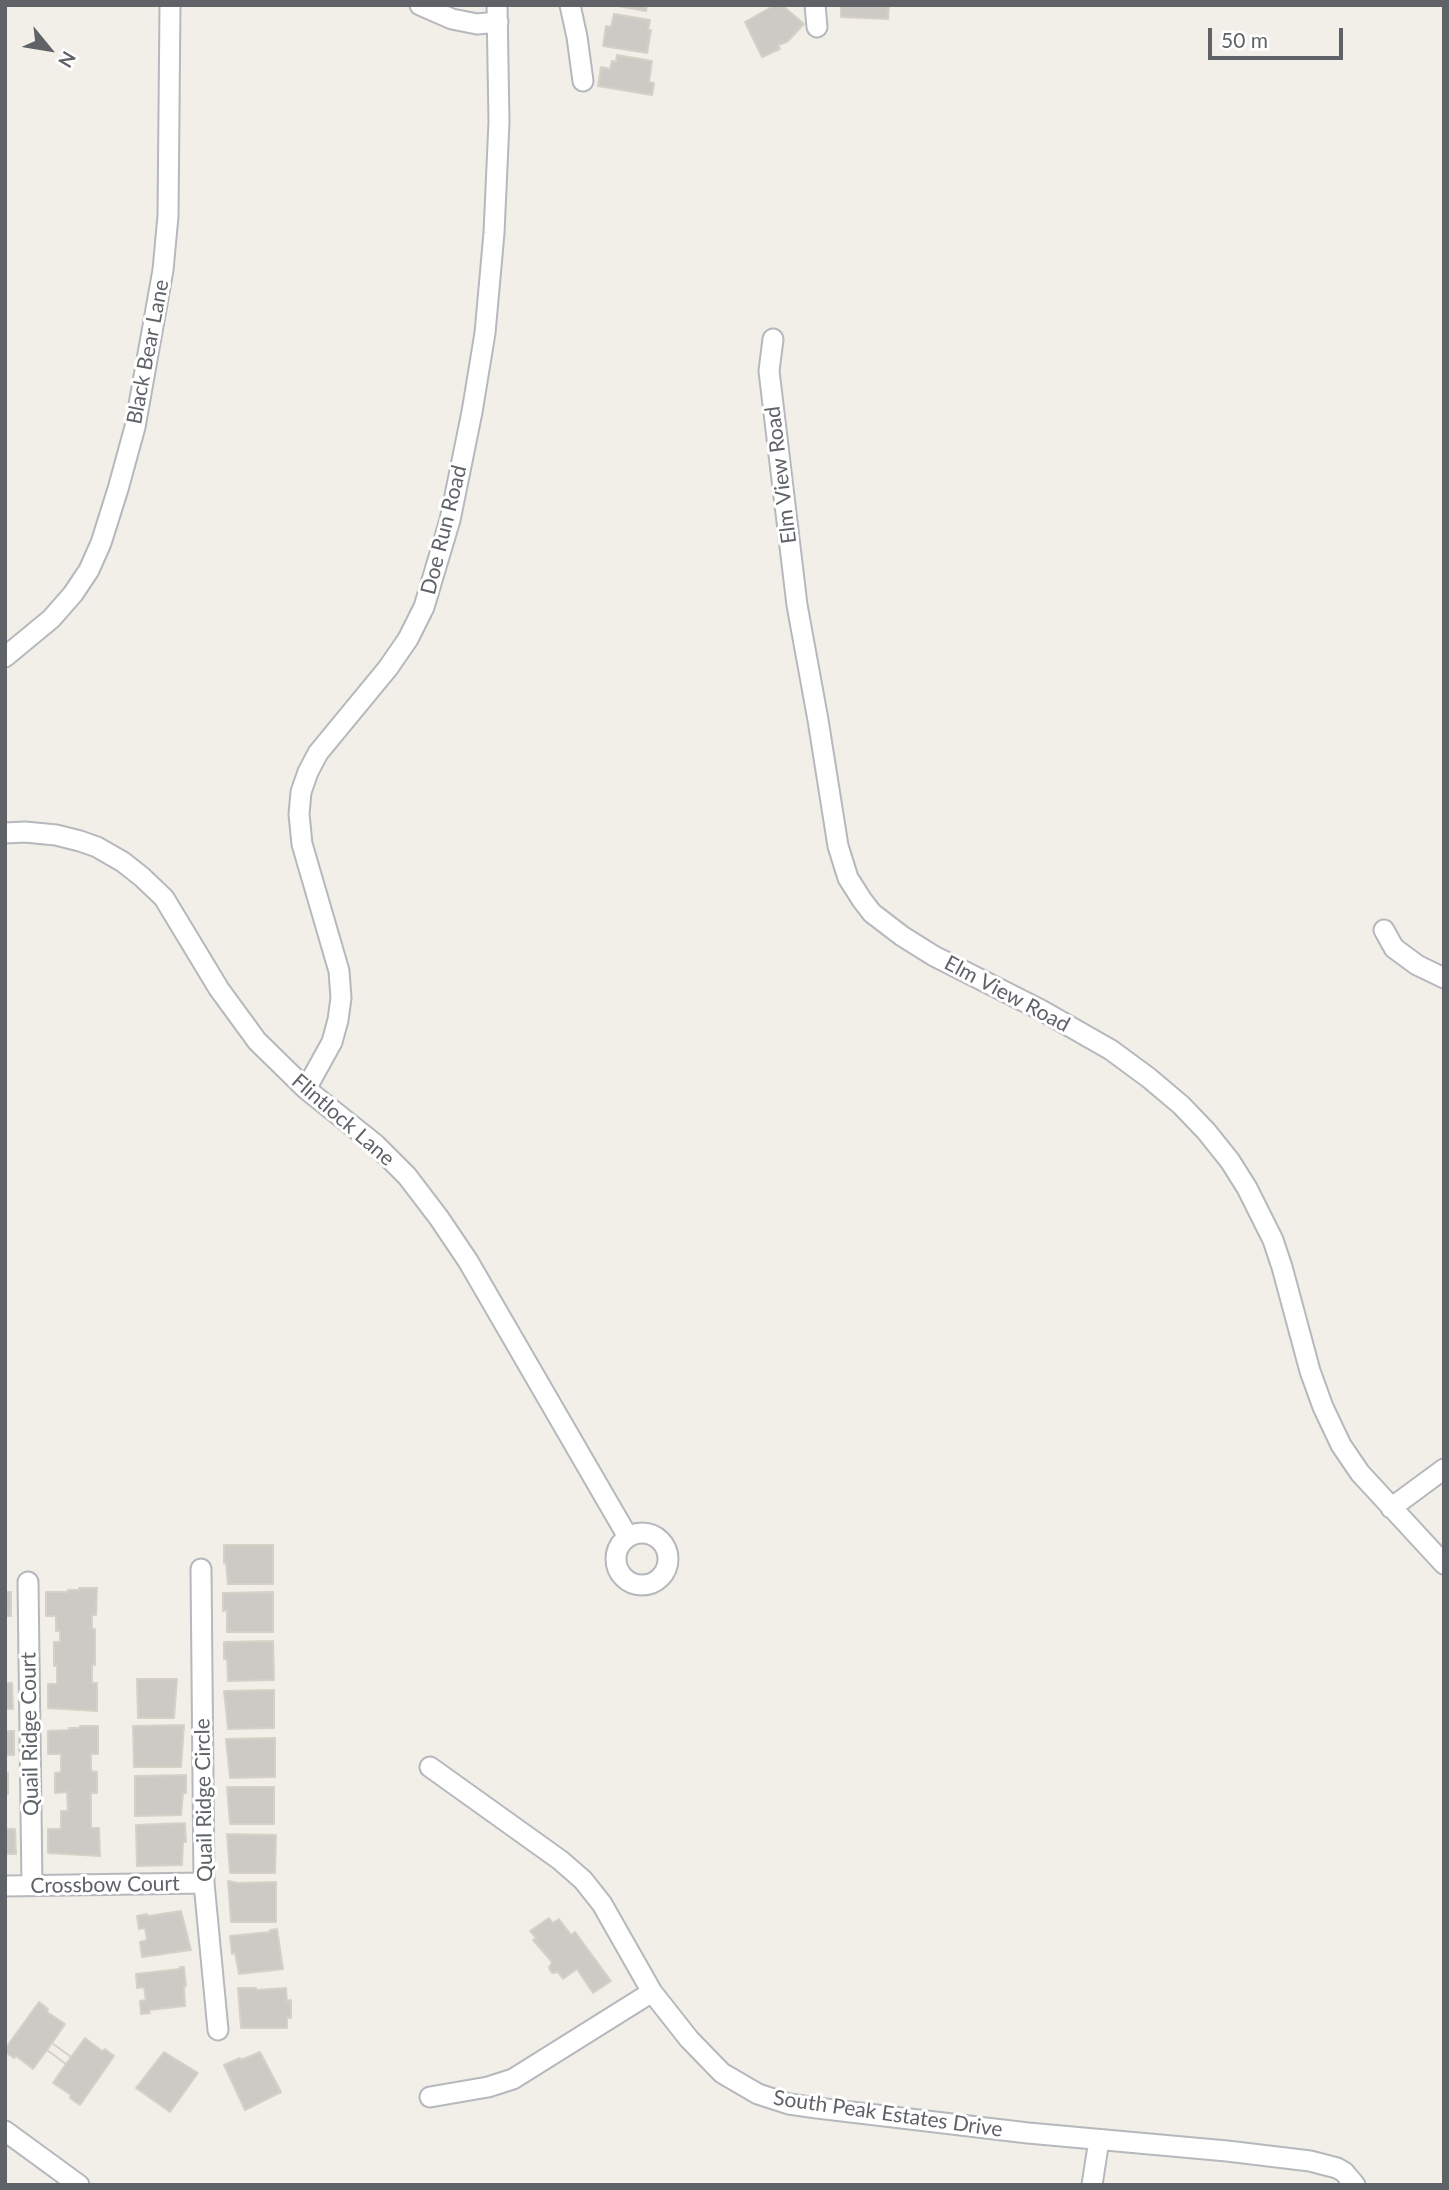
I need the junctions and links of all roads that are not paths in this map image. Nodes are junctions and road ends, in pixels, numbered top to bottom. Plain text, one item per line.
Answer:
1 (170, 5) edge
2 (420, 5) edge
3 (570, 5) edge
4 (815, 5) edge
5 (498, 14) edge
6 (817, 27) dead end
7 (583, 81) dead end
8 (773, 339) dead end
9 (5, 657) edge
10 (5, 833) edge
11 (1384, 930) dead end
12 (1444, 978) edge
13 (306, 1089) junction
14 (1444, 1469) edge
15 (1391, 1508) junction
16 (628, 1537) dead end
17 (1444, 1564) edge
18 (201, 1569) dead end
19 (28, 1582) dead end
20 (430, 1767) dead end
21 (204, 1883) junction
22 (5, 1886) edge
23 (32, 1886) junction
24 (652, 1992) junction
25 (218, 2029) dead end
26 (430, 2097) dead end
27 (5, 2131) edge
28 (1100, 2140) junction
29 (79, 2185) edge
30 (1092, 2185) edge
31 (1355, 2185) edge

1 - 9 street, Black Bear Lane
2 - 5 street
3 - 7 street
4 - 6 street
5 - 13 street, Doe Run Road
8 - 15 street, Elm View Road
10 - 13 street, Flintlock Lane
11 - 12 street
13 - 16 street, Flintlock Lane
14 - 15 street
15 - 17 street, Elm View Road
18 - 21 street, Quail Ridge Circle
19 - 23 street, Quail Ridge Court
20 - 24 street, South Peak Estates Drive
21 - 23 street, Crossbow Court
21 - 25 street, Quail Ridge Circle
22 - 23 street, Crossbow Court
24 - 26 street
24 - 28 street, South Peak Estates Drive
27 - 29 street
28 - 30 street
28 - 31 street, South Peak Estates Drive

